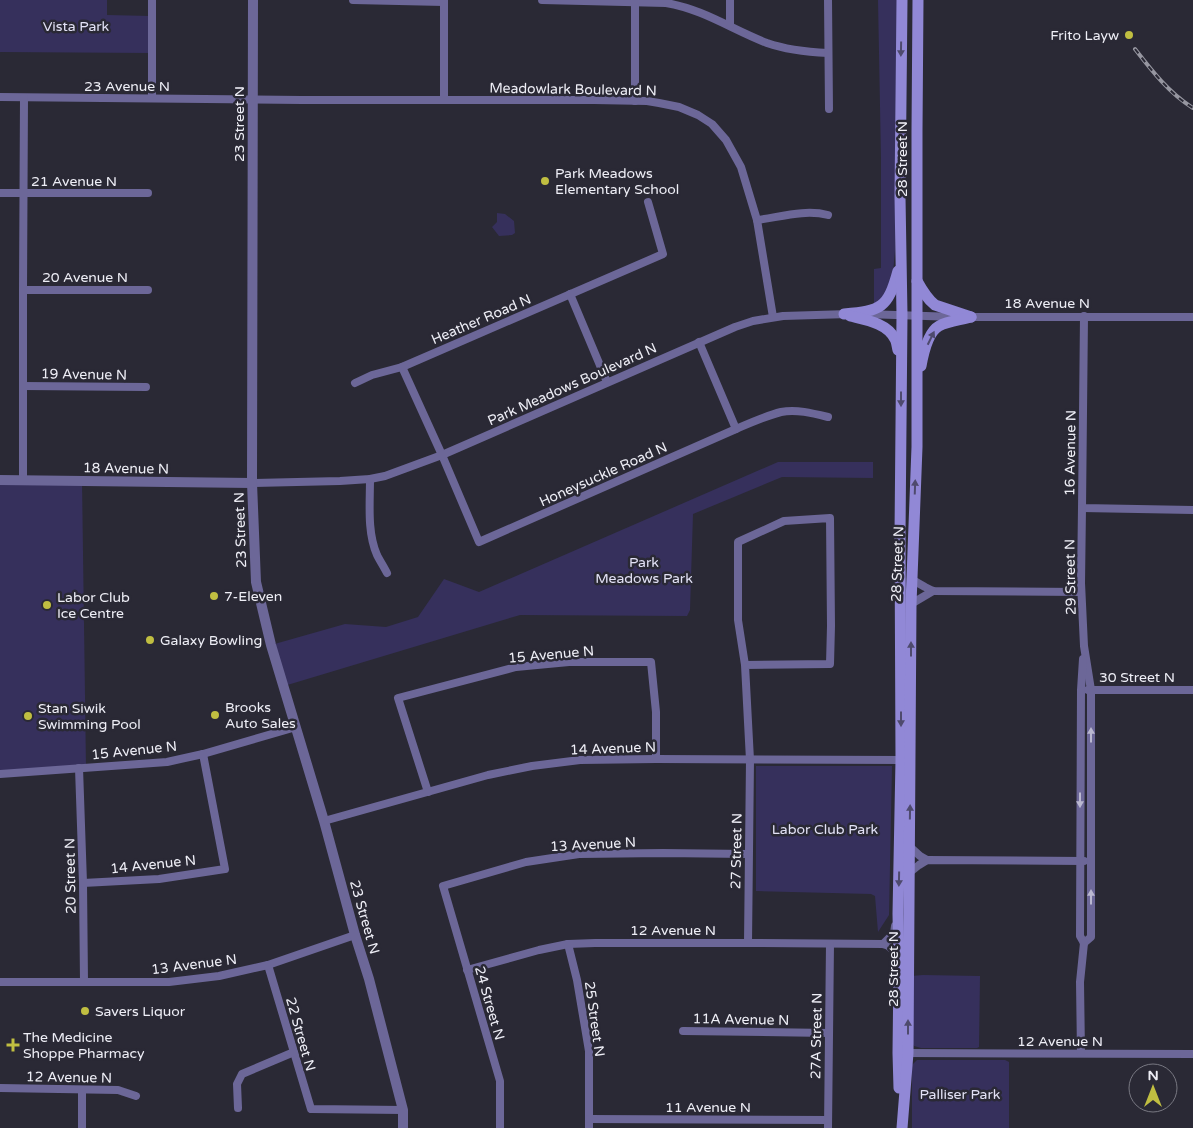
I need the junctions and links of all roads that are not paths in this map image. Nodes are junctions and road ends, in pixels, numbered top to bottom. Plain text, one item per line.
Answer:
1 (152, 0) edge
2 (253, 0) edge
3 (353, 0) edge
4 (542, 0) edge
5 (730, 0) edge
6 (828, 0) edge
7 (902, 0) edge
8 (918, 0) edge
9 (444, 1) edge
10 (635, 1) edge
11 (730, 25) junction
12 (828, 53) junction
13 (0, 97) edge
14 (24, 98) junction
15 (152, 98) junction
16 (253, 99) junction
17 (444, 100) junction
18 (635, 101) junction
19 (829, 109) dead end
20 (148, 193) dead end
21 (0, 194) edge
22 (23, 194) junction
23 (900, 197) junction
24 (648, 202) dead end
25 (828, 215) dead end
26 (757, 220) junction
27 (902, 256) junction
28 (917, 280) junction
29 (23, 290) junction
30 (148, 290) dead end
31 (570, 294) junction
32 (844, 314) junction
33 (902, 315) junction
34 (917, 316) junction
35 (1084, 316) junction
36 (773, 317) junction
37 (971, 317) junction
38 (1193, 317) edge
39 (700, 342) junction
40 (402, 367) junction
41 (901, 372) junction
42 (608, 382) junction
43 (355, 383) dead end
44 (917, 384) junction
45 (23, 386) junction
46 (146, 387) dead end
47 (828, 417) dead end
48 (736, 429) junction
49 (916, 447) junction
50 (442, 455) junction
51 (370, 479) junction
52 (0, 480) edge
53 (24, 480) junction
54 (252, 482) junction
55 (1082, 508) junction
56 (1193, 510) edge
57 (387, 573) dead end
58 (911, 579) junction
59 (933, 591) junction
60 (1081, 592) junction
61 (911, 604) junction
62 (1084, 646) junction
63 (745, 665) junction
64 (1081, 690) junction
65 (1091, 690) junction
66 (1193, 690) edge
67 (296, 727) junction
68 (202, 754) junction
69 (656, 759) junction
70 (750, 760) junction
71 (906, 760) junction
72 (79, 768) junction
73 (0, 774) edge
74 (428, 792) junction
75 (324, 821) junction
76 (909, 846) junction
77 (748, 854) junction
78 (927, 860) junction
79 (1080, 860) junction
80 (1091, 861) junction
81 (909, 873) junction
82 (83, 883) junction
83 (443, 886) joint
84 (898, 914) junction
85 (355, 935) junction
86 (748, 943) junction
87 (1084, 943) junction
88 (568, 944) junction
89 (830, 944) junction
90 (883, 944) junction
91 (268, 965) junction
92 (899, 967) junction
93 (468, 970) junction
94 (0, 982) edge
95 (84, 982) junction
96 (683, 1031) dead end
97 (829, 1032) junction
98 (294, 1052) junction
99 (903, 1053) junction
100 (1081, 1053) junction
101 (1193, 1054) edge
102 (0, 1088) edge
103 (82, 1090) junction
104 (136, 1096) dead end
105 (238, 1108) dead end
106 (403, 1110) junction
107 (589, 1119) junction
108 (828, 1124) edge
109 (82, 1128) edge
110 (402, 1128) edge
111 (500, 1128) edge
112 (589, 1128) edge
113 (901, 1128) edge

1 - 15 street
2 - 16 street, 23 Street N
3 - 9 street
4 - 10 street
5 - 11 street
6 - 12 street
7 -> 23 main road, 28 Street N
8 - 28 main road, 28 Street N
9 - 17 street
10 - 11 street
10 - 18 street
11 - 12 street
12 - 19 street
13 - 14 street, 23 Avenue N
14 - 15 street, 23 Avenue N
14 - 22 street
15 - 16 street, 23 Avenue N
16 - 17 street, Meadowlark Boulevard N
16 - 54 street, 23 Street N
17 - 18 street, Meadowlark Boulevard N
18 - 26 street, Meadowlark Boulevard N
20 - 22 street, 21 Avenue N
21 - 22 street, 21 Avenue N
22 - 29 street
23 - 27 main road, 28 Street N
23 - 34 main road
24 - 31 street, Heather Road N
25 - 26 street
26 - 36 street, Meadowlark Boulevard N
27 - 32 main road
27 - 33 main road, 28 Street N
28 - 34 main road, 28 Street N
28 - 37 main road
29 - 30 street, 20 Avenue N
29 - 45 street
31 - 40 street, Heather Road N
31 - 42 street
32 - 33 street, Park Meadows Boulevard N
32 - 36 street, Park Meadows Boulevard N
32 - 41 main road
33 - 34 street, 18 Avenue N
33 - 41 main road, 28 Street N
33 - 49 main road
34 - 37 street, 18 Avenue N
34 - 44 main road, 28 Street N
35 - 37 street, 18 Avenue N
35 - 38 street, 18 Avenue N
35 - 55 street, 16 Avenue N
36 - 39 street, Park Meadows Boulevard N
44 -> 37 main road
39 - 42 street, Park Meadows Boulevard N
39 - 48 street
40 - 43 street, Heather Road N
40 - 50 street
41 -> 71 main road, 28 Street N
42 - 50 street, Park Meadows Boulevard N
44 - 49 main road, 28 Street N
45 - 46 street, 19 Avenue N
45 - 53 street
47 - 48 street, Honeysuckle Road N
48 - 50 street, Honeysuckle Road N
58 -> 49 main road, 28 Street N
50 - 51 street, Park Meadows Boulevard N
51 - 54 street, Park Meadows Boulevard N
51 - 57 street
52 - 53 street, 18 Avenue N
53 - 54 street, 18 Avenue N
54 - 67 street, 23 Street N
55 - 56 street, 16 Avenue N
55 - 60 street, 29 Street N
58 - 59 street
58 - 61 main road, 28 Street N
59 - 60 street
59 - 61 street
60 - 62 street, 29 Street N
71 -> 61 main road, 28 Street N
62 - 64 street
62 - 65 street
63 - 63 street, 27 Street N
63 - 70 street, 27 Street N
64 - 65 street, 30 Street N
64 -> 79 street
65 - 66 street, 30 Street N
80 -> 65 street
67 - 68 street, 15 Avenue N
67 - 75 street, 23 Street N
68 - 72 street, 15 Avenue N
68 - 82 street, 14 Avenue N
69 - 70 street, 14 Avenue N
69 - 74 street, 14 Avenue N
69 - 74 street, 15 Avenue N
70 - 71 street, 14 Avenue N
70 - 77 street, 27 Street N
76 -> 71 main road, 28 Street N
71 -> 84 main road, 28 Street N
72 - 73 street, 15 Avenue N
72 - 82 street, 20 Street N
74 - 75 street, 14 Avenue N
75 - 85 street, 23 Street N
76 - 78 street
76 - 81 main road, 28 Street N
77 - 83 street, 13 Avenue N
77 - 86 street, 27 Street N
78 - 79 street
78 - 81 street
79 - 80 street
79 - 87 street
87 -> 80 street
99 -> 81 main road, 28 Street N
82 - 95 street, 20 Street N
83 - 93 street, 24 Street N
84 - 90 street
84 - 92 main road, 28 Street N
85 - 91 street, 13 Avenue N
85 - 106 street, 23 Street N
86 - 88 street, 12 Avenue N
86 - 89 street, 12 Avenue N
87 - 100 street
88 - 93 street, 12 Avenue N
88 - 107 street, 25 Street N
89 - 90 street, 12 Avenue N
89 - 97 street, 27A Street N
90 - 92 street
91 - 95 street, 13 Avenue N
91 - 98 street, 22 Street N
92 - 99 main road, 28 Street N
93 - 111 street, 24 Street N
94 - 95 street, 13 Avenue N
96 - 97 street, 11A Avenue N
97 - 108 street, 27A Street N
98 - 105 street
98 - 106 street, 22 Street N
99 - 100 street, 12 Avenue N
99 - 113 main road, 28 Street N
100 - 101 street, 12 Avenue N
102 - 103 street, 12 Avenue N
103 - 104 street, 12 Avenue N
103 - 109 street
106 - 110 street, 23 Street N
107 - 108 street, 11 Avenue N
107 - 112 street, 25 Street N

